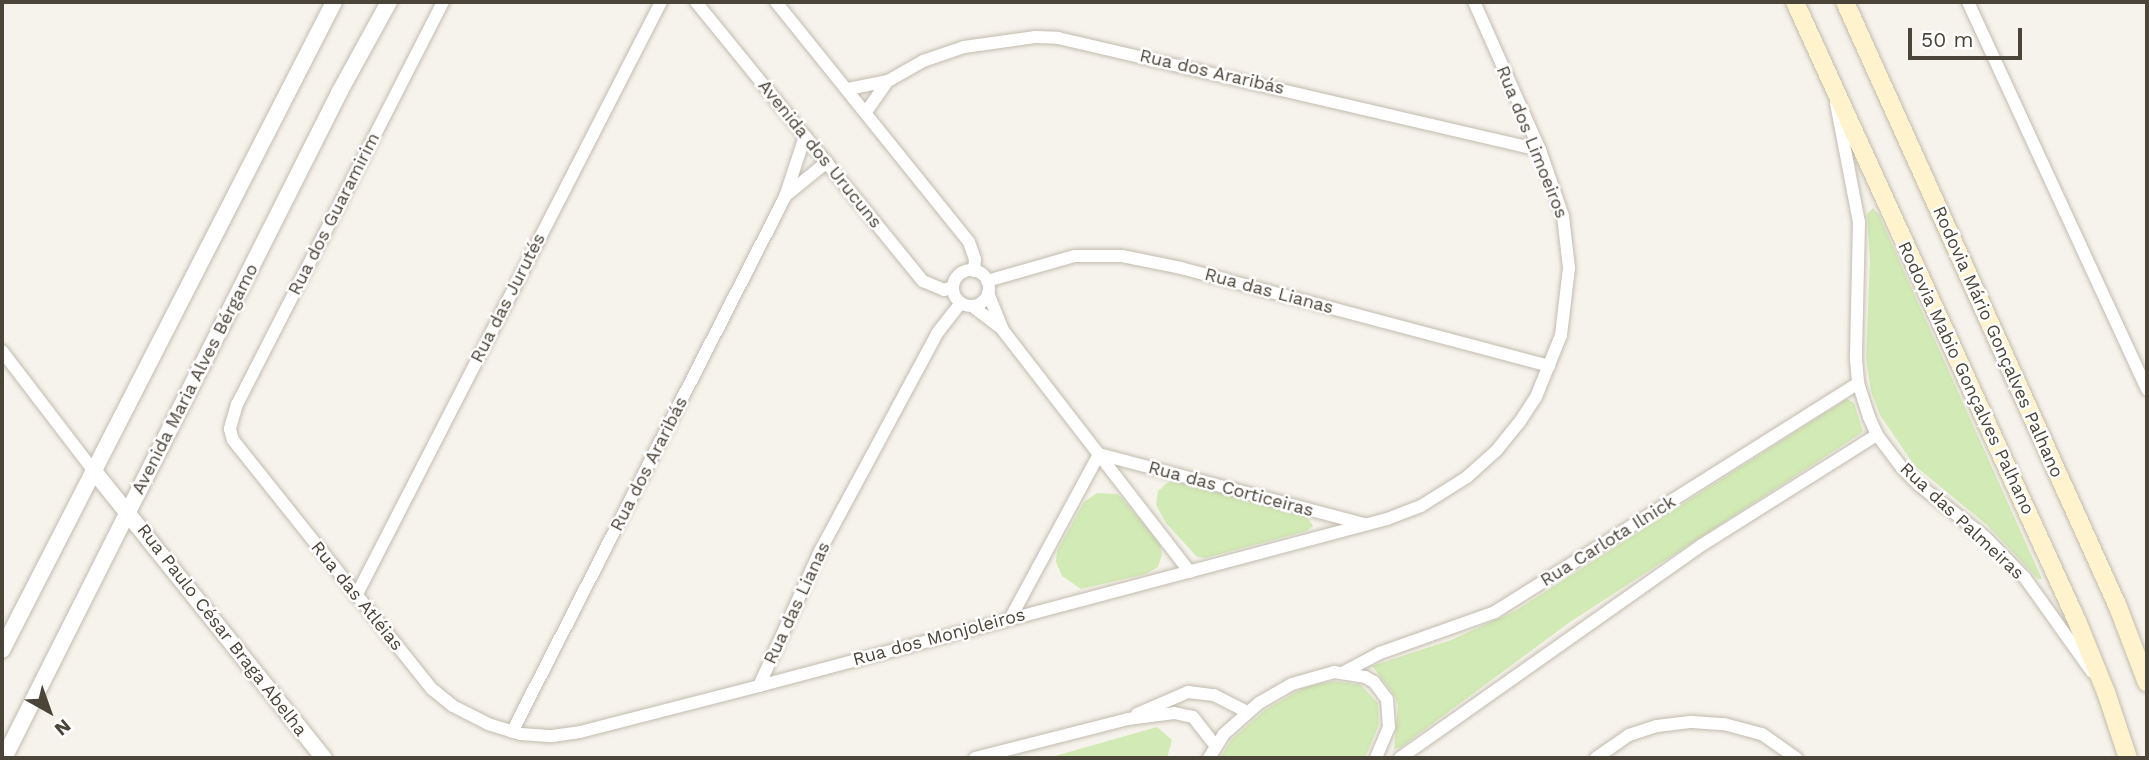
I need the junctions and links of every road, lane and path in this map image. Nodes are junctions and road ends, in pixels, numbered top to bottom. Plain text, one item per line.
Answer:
1 (334, 2) edge
2 (389, 2) edge
3 (443, 2) edge
4 (661, 2) edge
5 (696, 2) edge
6 (776, 2) edge
7 (1474, 2) edge
8 (1795, 2) edge
9 (1845, 2) edge
10 (1968, 2) edge
11 (888, 81) junction
12 (1833, 85) junction
13 (848, 89) junction
14 (866, 112) junction
15 (805, 136) junction
16 (1540, 150) junction
17 (827, 162) junction
18 (785, 197) junction
19 (974, 271) junction
20 (953, 287) junction
21 (988, 287) junction
22 (966, 304) junction
23 (1002, 329) junction
24 (2, 351) edge
25 (1549, 366) junction
26 (1858, 383) junction
27 (2147, 390) edge
28 (230, 429) joint
29 (1877, 435) junction
30 (1099, 454) junction
31 (93, 470) junction
32 (129, 512) junction
33 (1364, 524) junction
34 (1190, 572) junction
35 (356, 596) junction
36 (1011, 617) junction
37 (2, 650) edge
38 (1344, 672) junction
39 (2147, 683) edge
40 (760, 686) junction
41 (2106, 692) junction
42 (1247, 712) junction
43 (1128, 719) junction
44 (512, 732) junction
45 (1216, 746) junction
46 (1600, 755) edge
47 (4, 758) edge
48 (324, 758) edge
49 (975, 758) edge
50 (1209, 758) edge
51 (1376, 758) edge
52 (1400, 758) edge
53 (1796, 758) edge
54 (2128, 758) edge

1 - 31 street
2 - 32 street, Avenida Maria Alves Bérgamo
3 - 28 street, Rua dos Guaramirim
4 - 35 street, Rua das Jurutés
5 - 15 street, Avenida dos Urucuns
6 - 13 street
7 - 16 street, Rua dos Limoeiros
8 - 12 main road, Rodovia Mabio Gonçalves Palhano
9 - 39 main road, Rodovia Mário Gonçalves Palhano
10 - 27 street
11 - 13 street, Rua dos Araribás
11 - 14 street, Rua dos Araribás
11 - 16 street, Rua dos Araribás
12 - 26 street, Rua das Palmeiras
12 - 41 main road, Rodovia Mabio Gonçalves Palhano
13 - 14 street
14 - 19 street
15 - 17 street, Avenida dos Urucuns
15 - 18 street, Rua dos Araribás
16 - 25 street, Rua dos Limoeiros
17 - 18 street, Rua dos Araribás
17 - 20 street, Avenida dos Urucuns
18 - 44 street, Rua dos Araribás
19 - 20 street
19 - 21 street
20 - 22 street
21 - 22 street
21 - 23 street
21 - 25 street, Rua das Lianas
22 - 23 street
22 - 40 street, Rua das Lianas
23 - 30 street
24 - 31 street
25 - 33 street, Rua dos Limoeiros
26 - 29 street, Rua das Palmeiras
26 - 38 street, Rua Carlota Ilnick
28 - 35 street, Rua das Atléias
29 - 41 street, Rua das Palmeiras
29 - 52 street
30 - 33 street, Rua das Corticeiras
30 - 34 street
30 - 36 street
31 - 32 street, Rua Paulo César Braga Abelha
31 - 37 street
32 - 47 street, Avenida Maria Alves Bérgamo
32 - 48 street, Rua Paulo César Braga Abelha
33 - 34 street, Rua dos Monjoleiros
34 - 36 street, Rua dos Monjoleiros
35 - 44 street, Rua das Atléias
36 - 40 street, Rua dos Monjoleiros
38 - 42 street, Rua Carlota Ilnick
38 - 51 street, Rua Carlota Ilnick
40 - 44 street, Rua dos Monjoleiros
41 - 54 main road, Rodovia Mabio Gonçalves Palhano
42 - 43 street
42 - 45 street
43 - 45 street
43 - 49 street
45 - 50 street
46 - 53 street

